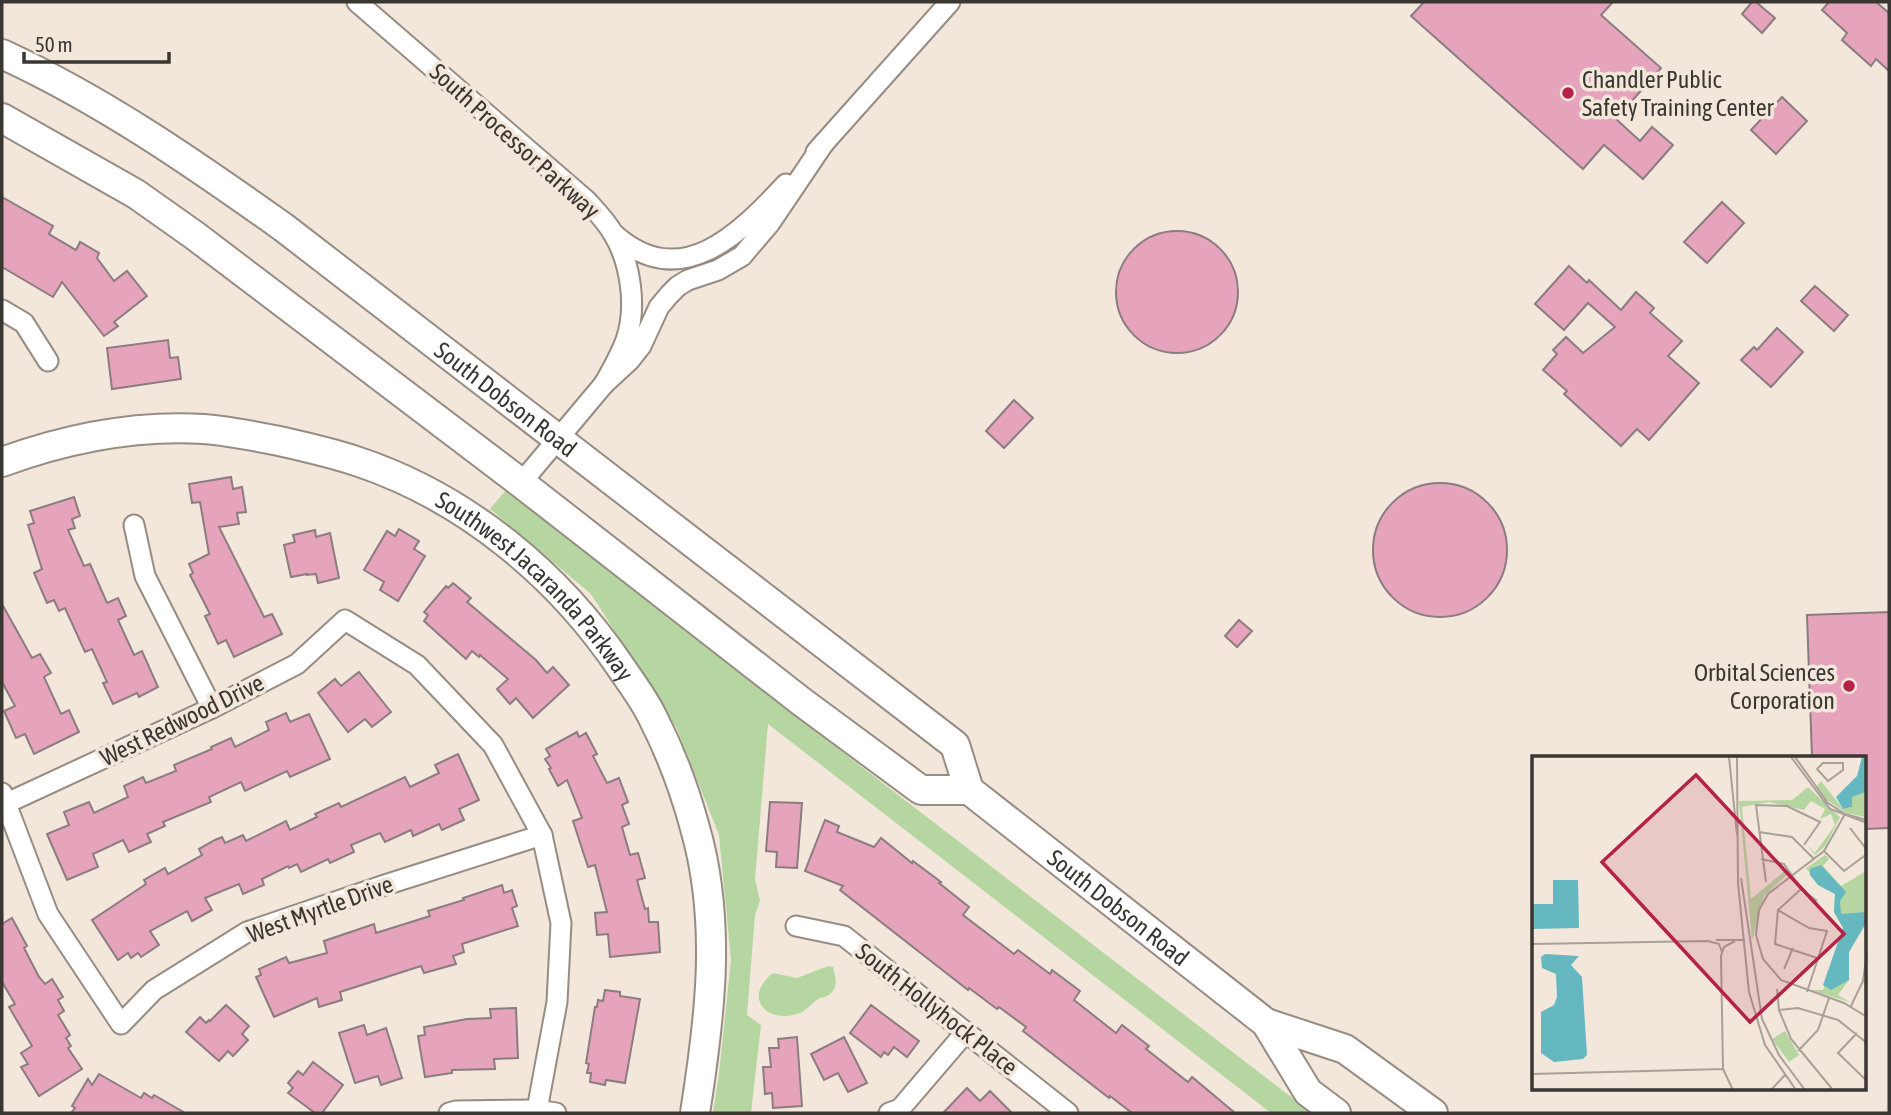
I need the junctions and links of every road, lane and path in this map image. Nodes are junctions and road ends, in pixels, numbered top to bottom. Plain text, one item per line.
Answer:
1 (357, 2) edge
2 (950, 2) edge
3 (2, 54) edge
4 (2, 118) edge
5 (824, 143) junction
6 (614, 234) junction
7 (2, 310) edge
8 (48, 361) dead end
9 (604, 384) junction
10 (558, 440) junction
11 (2, 461) edge
12 (521, 483) junction
13 (134, 525) dead end
14 (212, 708) junction
15 (969, 790) junction
16 (4, 797) edge
17 (542, 835) junction
18 (796, 926) dead end
19 (1266, 1023) junction
20 (965, 1033) junction
21 (547, 1112) edge
22 (449, 1113) edge
23 (695, 1113) edge
24 (889, 1113) edge
25 (1068, 1113) edge
26 (1336, 1113) edge
27 (1433, 1113) edge

1 - 6 street, South Processor Parkway
2 - 5 street
3 - 10 main road, South Dobson Road
4 - 12 main road
5 - 6 street
5 - 9 street
6 - 9 street, South Processor Parkway
7 - 8 street
9 - 10 street
10 - 12 street
10 - 15 main road, South Dobson Road
11 - 23 main road, Southwest Jacaranda Parkway
12 - 15 main road
13 - 14 street
14 - 16 street, West Redwood Drive
14 - 17 street, West Redwood Drive
15 - 19 main road, South Dobson Road
16 - 17 street, West Myrtle Drive
17 - 21 street
18 - 20 street, South Hollyhock Place
19 - 26 main road, South Dobson Road
19 - 27 main road, South Dobson Road
20 - 24 street
20 - 25 street, South Hollyhock Place
21 - 22 street

